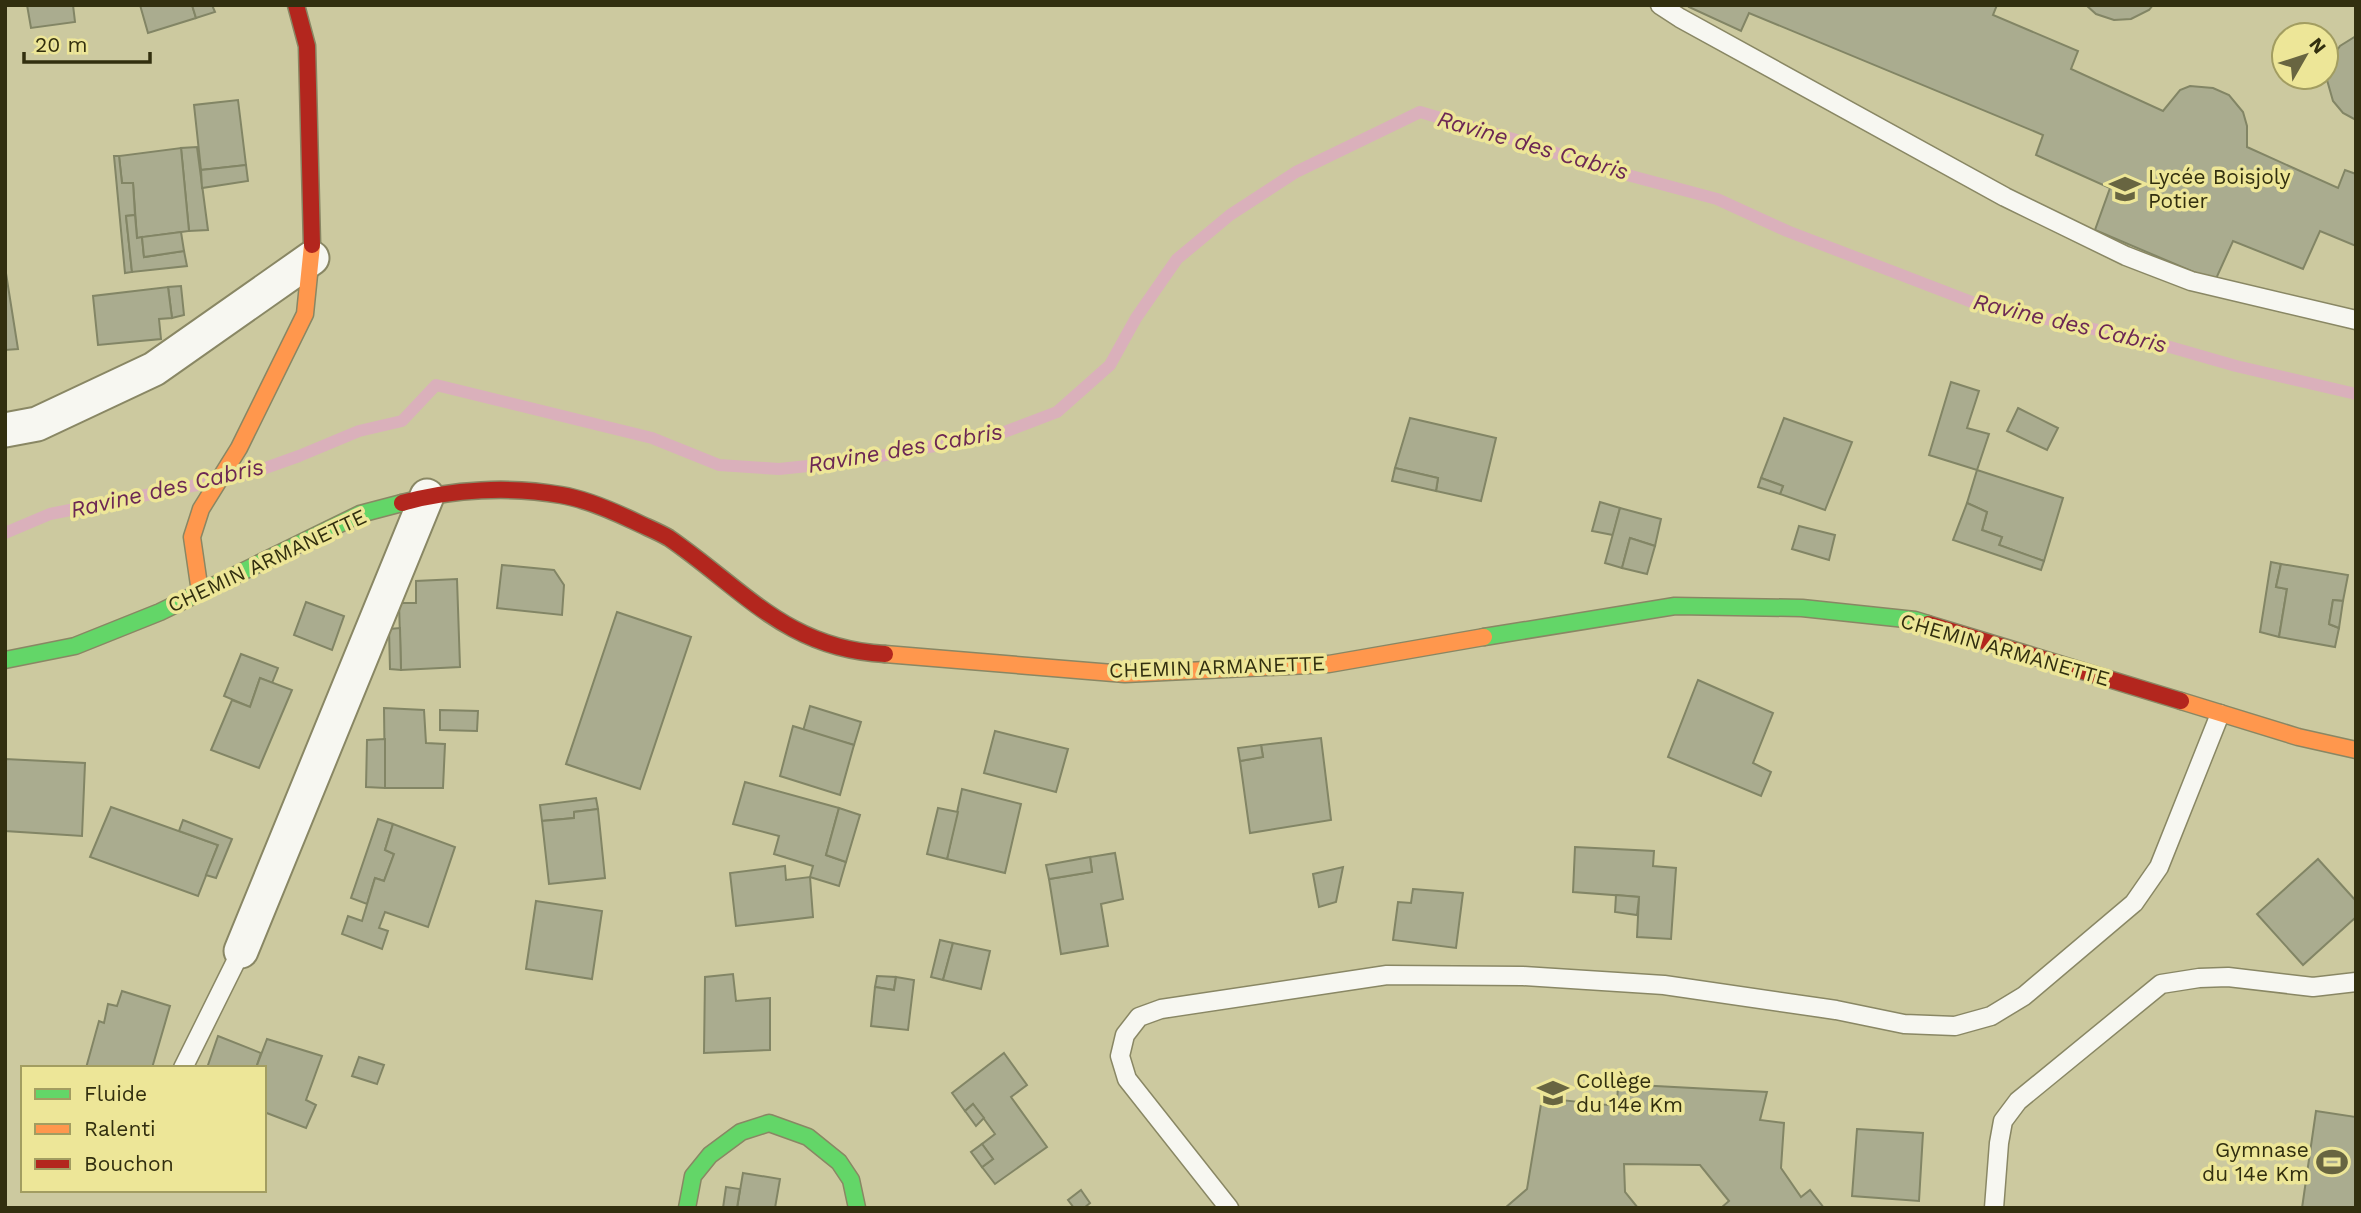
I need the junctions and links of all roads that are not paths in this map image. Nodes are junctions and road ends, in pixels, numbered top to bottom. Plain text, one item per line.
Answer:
1 (296, 5) edge
2 (1660, 5) edge
3 (312, 258) junction
4 (2356, 320) edge
5 (5, 430) edge
6 (427, 496) junction
7 (200, 592) junction
8 (5, 660) edge
9 (2220, 714) junction
10 (2356, 750) edge
11 (241, 951) joint
12 (2356, 982) edge
13 (184, 1066) edge
14 (687, 1208) edge
15 (858, 1208) edge
16 (1229, 1208) edge
17 (1994, 1208) edge

1 - 3 street
2 - 4 lane
3 - 5 street
3 - 7 street
6 - 7 street, CHEMIN ARMANETTE
6 - 9 street, CHEMIN ARMANETTE
6 - 11 street
7 - 8 street, CHEMIN ARMANETTE
9 - 10 street, CHEMIN ARMANETTE
9 - 16 lane
11 - 13 lane
12 - 17 lane
14 - 15 street

